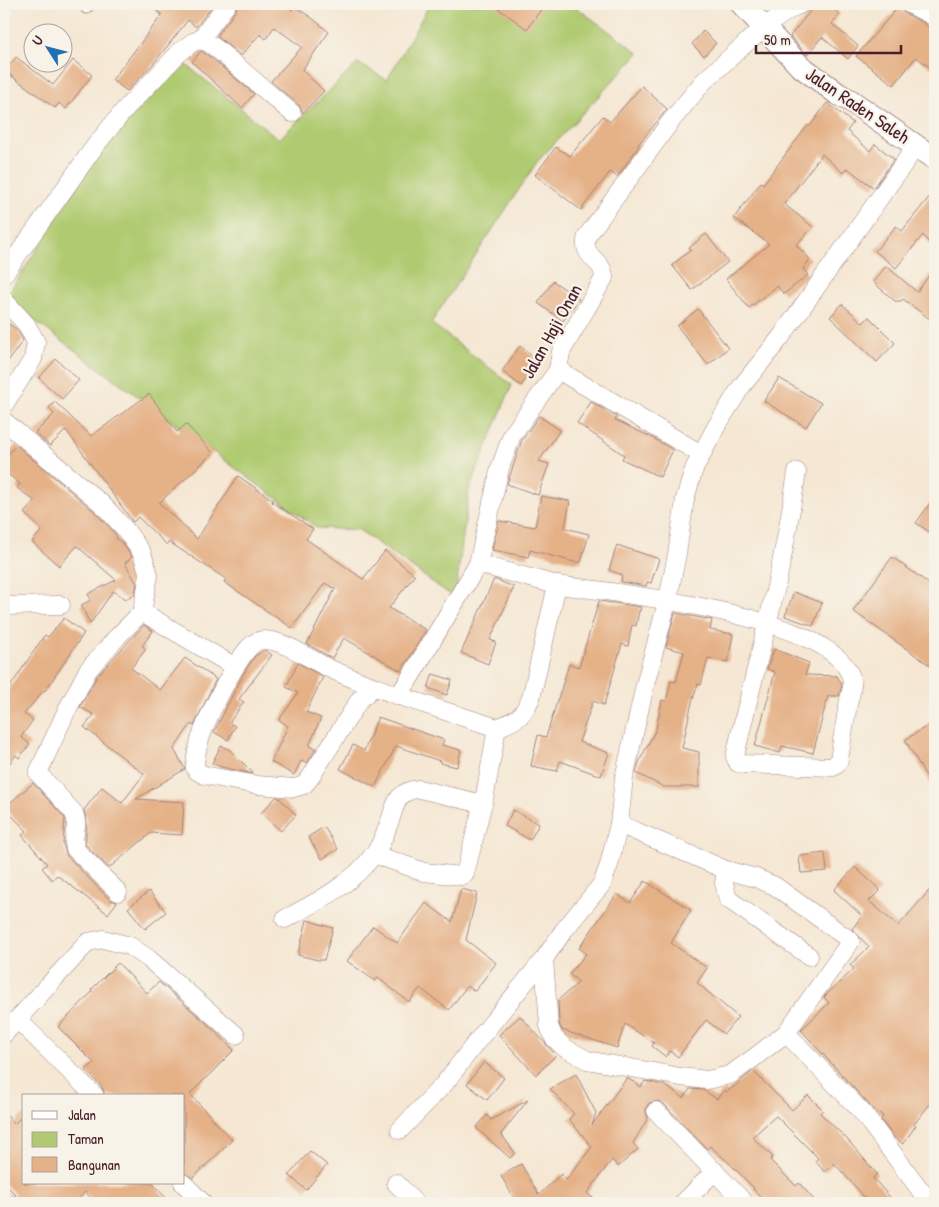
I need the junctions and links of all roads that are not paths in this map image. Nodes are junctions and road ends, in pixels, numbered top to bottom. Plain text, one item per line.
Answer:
1 (227, 4) edge
2 (742, 4) edge
3 (801, 4) edge
4 (909, 4) edge
5 (935, 17) edge
6 (764, 27) junction
7 (200, 40) junction
8 (292, 114) dead end
9 (917, 145) junction
10 (935, 159) edge
11 (4, 274) edge
12 (4, 300) edge
13 (558, 370) junction
14 (4, 405) edge
15 (4, 421) edge
16 (701, 454) junction
17 (797, 472) dead end
18 (478, 564) junction
19 (557, 585) junction
20 (668, 599) junction
21 (61, 605) dead end
22 (4, 606) edge
23 (142, 612) junction
24 (766, 623) junction
25 (236, 667) junction
26 (374, 687) junction
27 (400, 696) junction
28 (497, 728) junction
29 (483, 804) junction
30 (618, 824) junction
31 (374, 854) junction
32 (726, 870) junction
33 (118, 892) dead end
34 (285, 919) dead end
35 (810, 956) dead end
36 (544, 959) junction
37 (17, 1019) junction
38 (786, 1033) junction
39 (4, 1034) edge
40 (236, 1035) dead end
41 (93, 1094) edge
42 (656, 1111) dead end
43 (400, 1130) dead end
44 (715, 1171) junction
45 (184, 1184) edge
46 (396, 1184) dead end
47 (203, 1203) edge
48 (415, 1203) edge
49 (683, 1203) edge
50 (746, 1203) edge
51 (930, 1203) edge

1 - 7 street
2 - 6 street, Jalan Raden Saleh
3 - 6 street
4 - 5 street
6 - 9 street, Jalan Raden Saleh
6 - 13 street, Jalan Haji Onan
7 - 8 street
7 - 11 street
9 - 10 street, Jalan Raden Saleh
9 - 16 street
12 - 14 street
13 - 16 street
13 - 18 street, Jalan Haji Onan
15 - 23 street
16 - 20 street
17 - 24 street
18 - 19 street
18 - 27 street, Jalan Haji Onan
19 - 20 street
19 - 28 street
20 - 24 street
20 - 30 street
21 - 22 street
23 - 25 street
23 - 33 street
24 - 24 street
25 - 26 street
25 - 26 street
26 - 27 street
27 - 28 street
28 - 29 street
29 - 31 street
29 - 31 street
30 - 32 street
30 - 36 street
31 - 34 street
32 - 35 street
32 - 38 street
36 - 38 street
36 - 43 street
37 - 39 street
37 - 40 street
37 - 41 street
38 - 51 street
42 - 44 street
44 - 49 street
44 - 50 street
45 - 47 street
46 - 48 street

